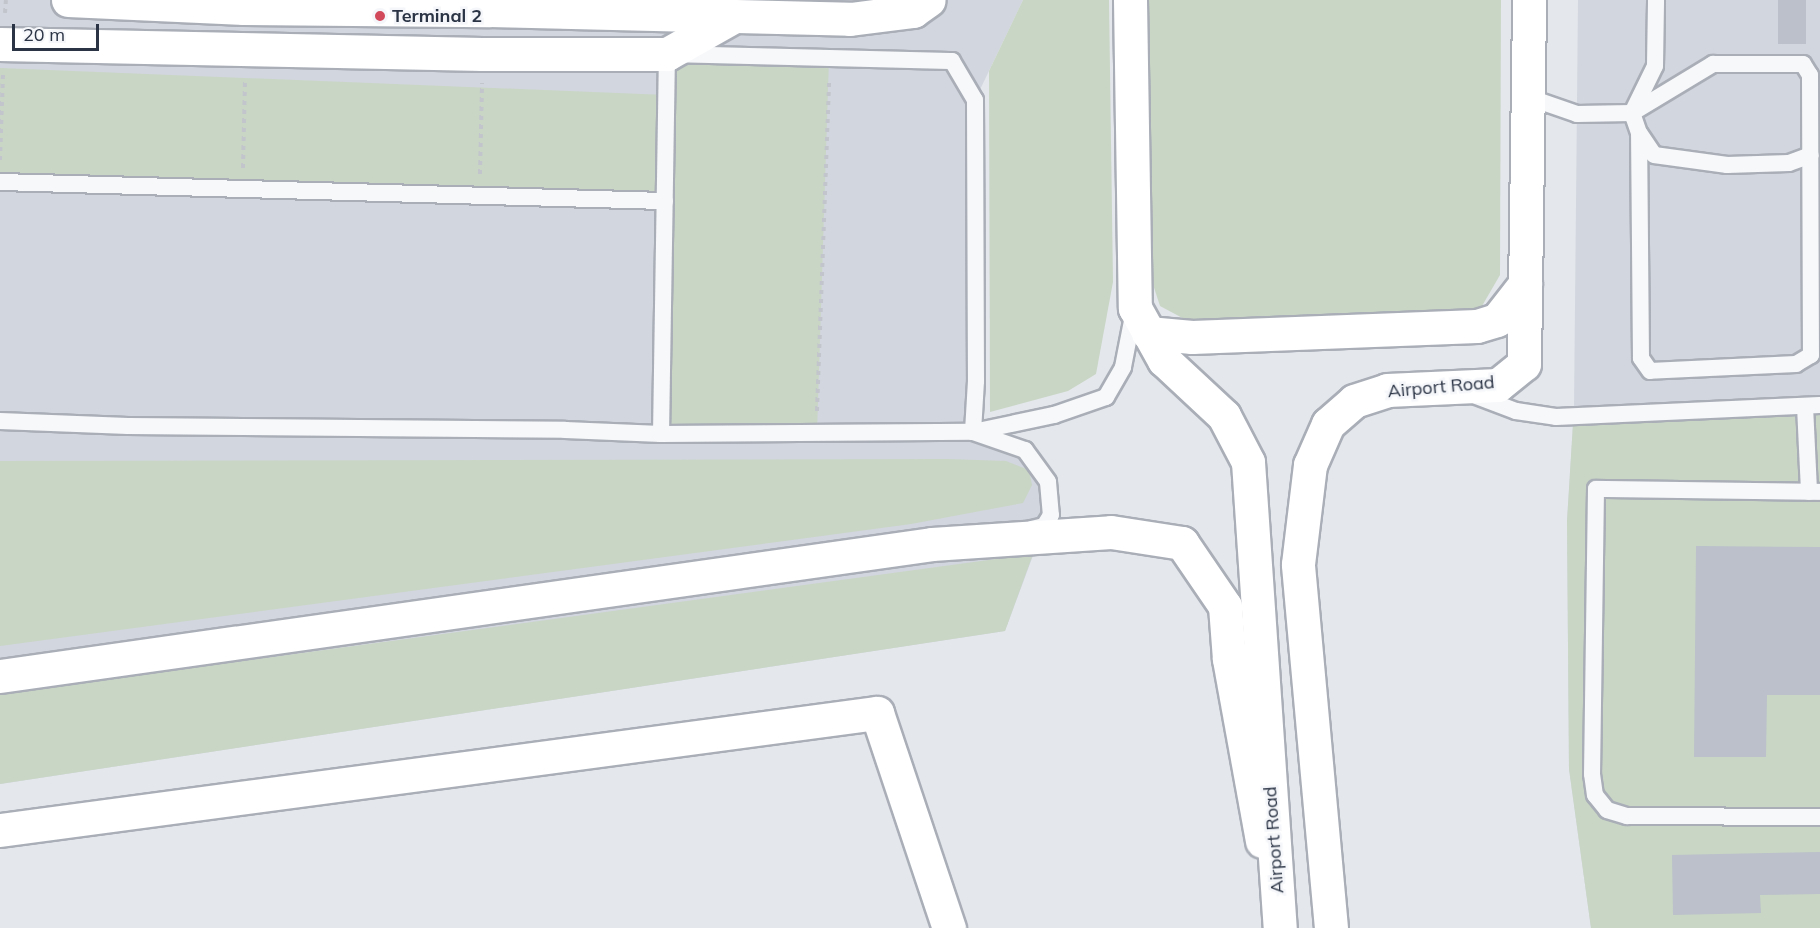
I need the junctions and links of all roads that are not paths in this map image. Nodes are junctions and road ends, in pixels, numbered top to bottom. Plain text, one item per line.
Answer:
1 (68, 0) edge
2 (928, 0) edge
3 (1130, 0) edge
4 (1529, 0) edge
5 (1656, 0) edge
6 (188, 3) edge
7 (531, 6) edge
8 (732, 18) junction
9 (2, 44) edge
10 (667, 54) junction
11 (1528, 97) junction
12 (1632, 113) junction
13 (1640, 133) junction
14 (1810, 156) junction
15 (0, 182) edge
16 (665, 201) junction
17 (1525, 284) junction
18 (1142, 320) junction
19 (1456, 388) junction
20 (1813, 406) edge
21 (0, 421) edge
22 (973, 432) junction
23 (661, 434) junction
24 (1814, 492) edge
25 (932, 544) junction
26 (0, 676) edge
27 (1820, 817) edge
28 (0, 831) edge
29 (949, 928) edge
30 (1280, 928) edge
31 (1331, 928) edge

1 - 6 main road
2 - 8 main road
3 - 18 main road, Airport Road
4 - 11 main road, Airport Road
5 - 12 lane
6 - 7 main road
7 - 8 main road
8 - 10 main road
9 - 10 main road
10 - 16 lane
10 - 22 lane
11 - 12 lane
11 - 17 main road, Airport Road
12 - 13 lane
12 - 14 lane
13 - 14 lane
13 - 14 lane
15 - 16 lane
16 - 23 lane
17 - 18 main road
17 - 19 main road, Airport Road
18 - 22 lane
18 - 30 main road, Airport Road
19 - 20 lane
19 - 31 main road, Airport Road
20 - 24 lane
21 - 23 lane
22 - 23 lane
22 - 25 lane
24 - 27 lane
25 - 26 main road, Airport Road
25 - 30 main road, Airport Road
28 - 29 main road

